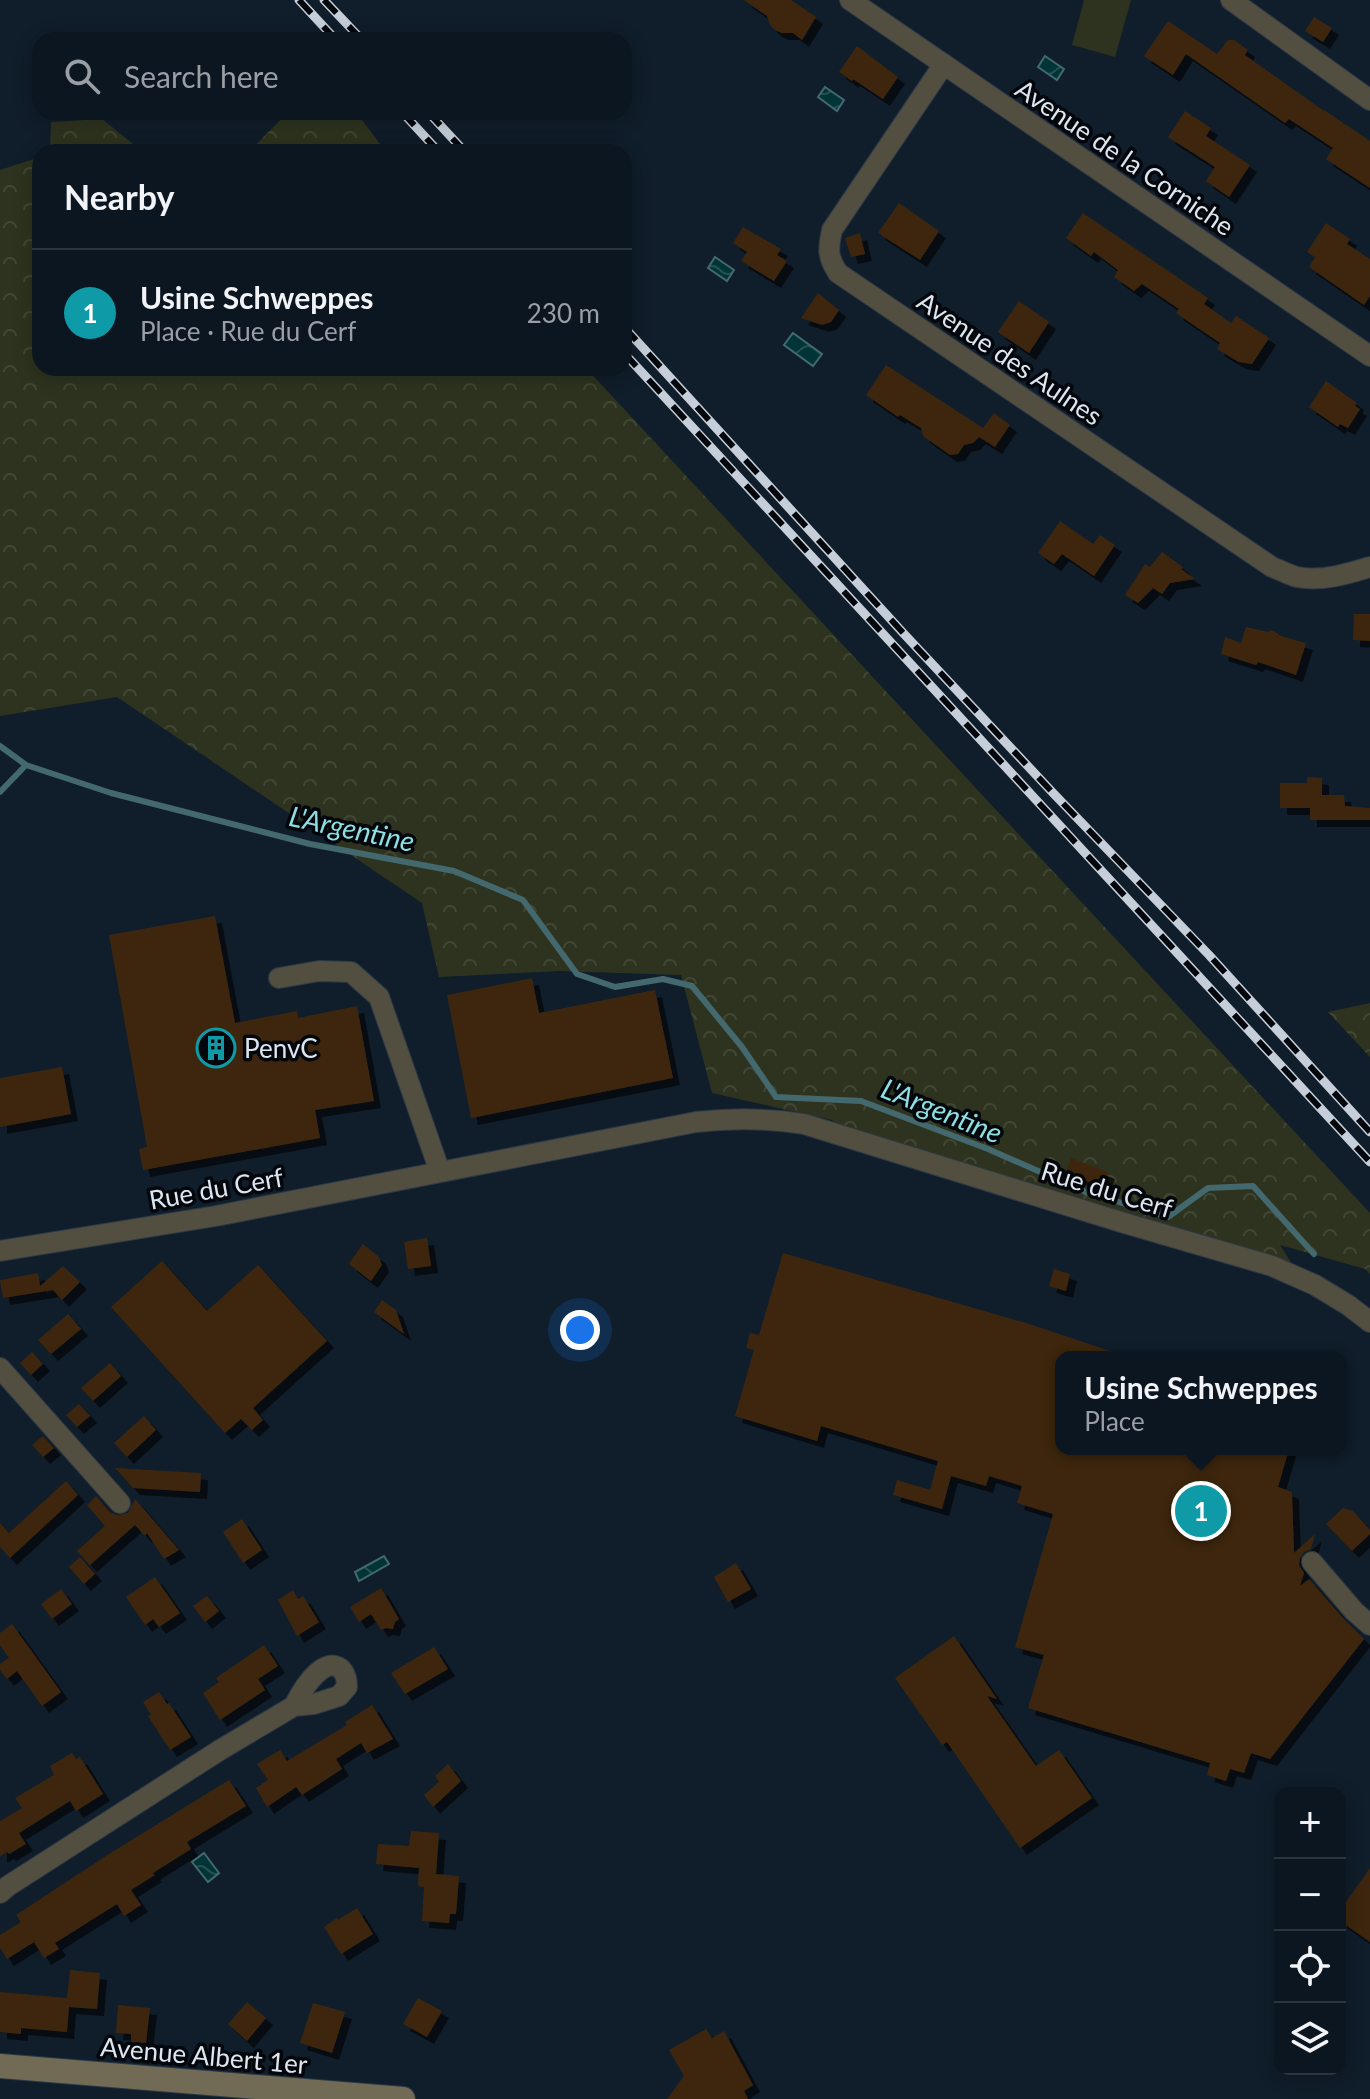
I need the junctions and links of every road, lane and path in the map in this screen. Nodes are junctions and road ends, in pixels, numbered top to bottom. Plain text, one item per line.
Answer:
1 (850, 0) edge
2 (1231, 0) edge
3 (944, 64) junction
4 (1370, 100) edge
5 (1370, 356) edge
6 (1370, 567) edge
7 (279, 978) dead end
8 (440, 1172) junction
9 (0, 1251) edge
10 (1370, 1322) edge
11 (0, 1368) edge
12 (120, 1503) dead end
13 (1312, 1562) dead end
14 (1370, 1625) edge
15 (294, 1706) dead end
16 (0, 1893) edge
17 (0, 2066) edge
18 (387, 2098) edge

1 - 3 street, Avenue de la Corniche
2 - 4 street
3 - 5 street, Avenue de la Corniche
3 - 6 street, Avenue des Aulnes
7 - 8 street
8 - 9 street, Rue du Cerf
8 - 10 street, Rue du Cerf
11 - 12 street
13 - 14 street
15 - 16 street
17 - 18 main road, Avenue Albert 1er

